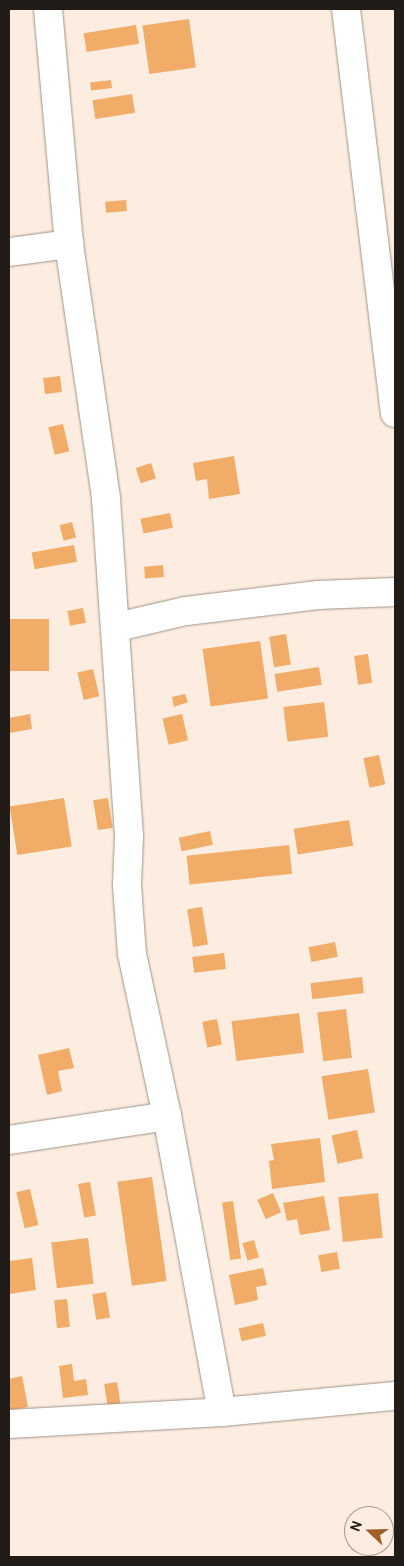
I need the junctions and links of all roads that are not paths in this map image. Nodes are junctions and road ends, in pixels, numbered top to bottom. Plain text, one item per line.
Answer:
1 (48, 9) edge
2 (346, 9) edge
3 (69, 244) junction
4 (9, 252) edge
5 (388, 298) edge
6 (395, 413) edge
7 (395, 592) edge
8 (116, 627) junction
9 (167, 1116) junction
10 (9, 1140) edge
11 (395, 1396) edge
12 (222, 1412) junction
13 (9, 1424) edge

1 - 3 street
2 - 5 street
3 - 4 street
3 - 8 street
5 - 6 street
7 - 8 street
8 - 9 street
9 - 10 street
9 - 12 street
11 - 12 street
12 - 13 street

